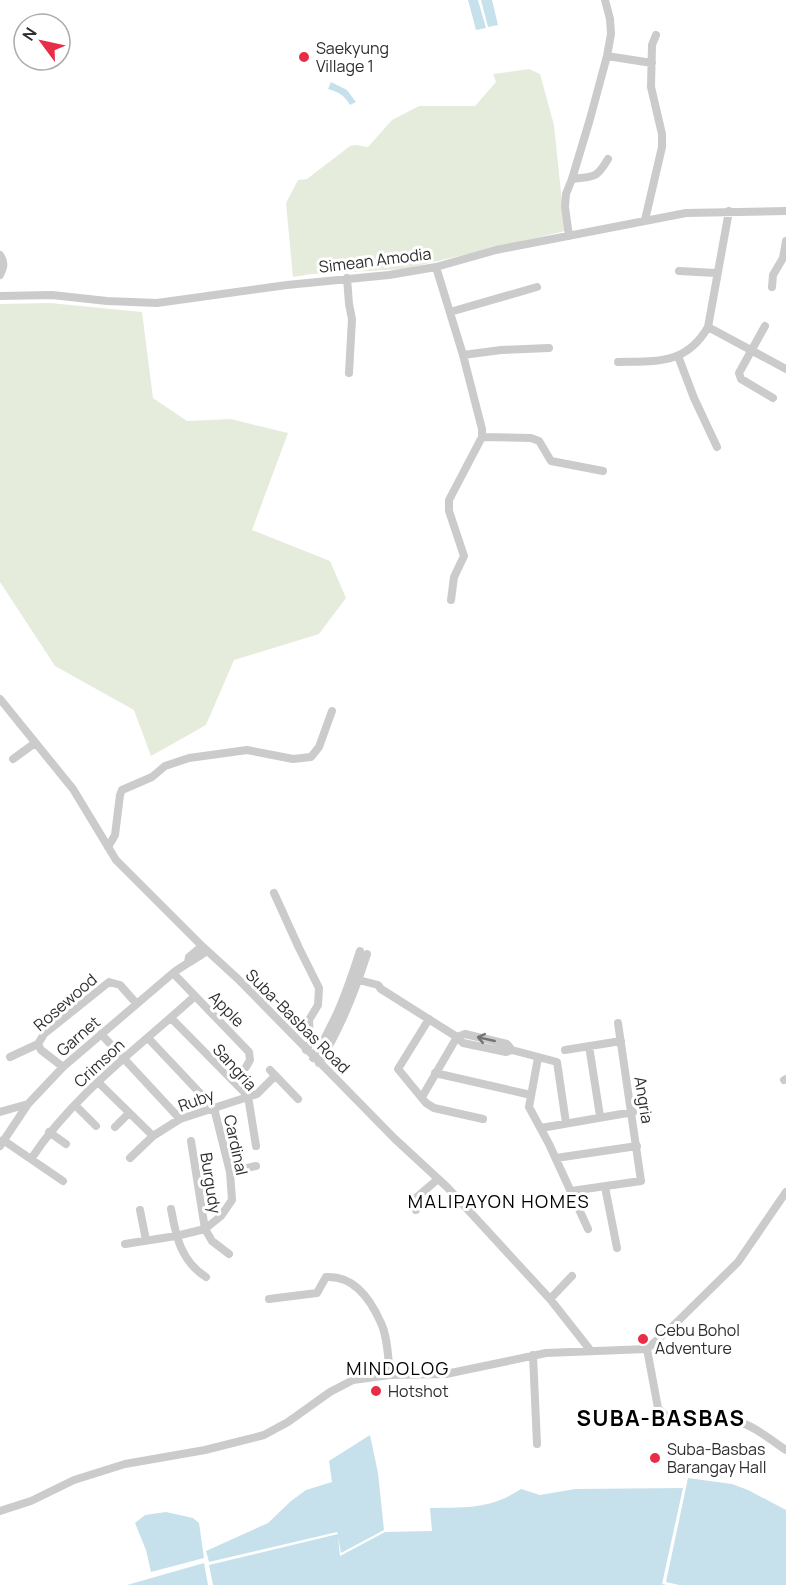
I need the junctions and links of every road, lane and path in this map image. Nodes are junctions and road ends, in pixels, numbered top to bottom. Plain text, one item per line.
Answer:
1 (605, 0) edge
2 (656, 35) dead end
3 (607, 56) junction
4 (652, 63) junction
5 (608, 159) dead end
6 (572, 179) junction
7 (729, 211) junction
8 (786, 211) edge
9 (645, 220) junction
10 (569, 236) junction
11 (786, 241) edge
12 (0, 255) edge
13 (436, 267) junction
14 (679, 271) dead end
15 (716, 273) junction
16 (0, 275) edge
17 (348, 278) junction
18 (537, 287) dead end
19 (772, 287) dead end
20 (0, 296) edge
21 (450, 312) junction
22 (765, 326) dead end
23 (708, 327) junction
24 (549, 348) dead end
25 (752, 349) junction
26 (463, 355) junction
27 (678, 356) junction
28 (618, 362) dead end
29 (786, 369) edge
30 (350, 373) dead end
31 (773, 398) dead end
32 (482, 438) junction
33 (717, 447) dead end
34 (603, 471) dead end
35 (451, 600) dead end
36 (0, 699) edge
37 (332, 711) dead end
38 (4, 712) edge
39 (35, 743) junction
40 (14, 759) dead end
41 (108, 847) junction
42 (274, 893) dead end
43 (204, 949) junction
44 (363, 953) dead end
45 (174, 973) junction
46 (355, 979) junction
47 (195, 996) junction
48 (136, 1003) junction
49 (171, 1018) junction
50 (429, 1019) junction
51 (618, 1023) dead end
52 (101, 1034) junction
53 (457, 1037) junction
54 (147, 1038) junction
55 (621, 1041) junction
56 (38, 1044) junction
57 (589, 1046) junction
58 (306, 1050) junction
59 (565, 1050) dead end
60 (10, 1057) dead end
61 (538, 1058) junction
62 (123, 1059) junction
63 (316, 1060) junction
64 (246, 1066) dead end
65 (63, 1067) junction
66 (435, 1073) junction
67 (98, 1082) junction
68 (531, 1095) junction
69 (248, 1096) junction
70 (422, 1096) junction
71 (298, 1099) dead end
72 (28, 1104) junction
73 (75, 1105) junction
74 (214, 1108) junction
75 (0, 1112) edge
76 (633, 1112) junction
77 (129, 1113) junction
78 (600, 1116) junction
79 (180, 1119) junction
80 (483, 1119) dead end
81 (566, 1123) junction
82 (96, 1126) dead end
83 (115, 1127) dead end
84 (541, 1128) junction
85 (49, 1132) junction
86 (153, 1136) junction
87 (191, 1141) dead end
88 (2, 1143) edge
89 (66, 1144) dead end
90 (256, 1146) dead end
91 (637, 1146) junction
92 (130, 1158) dead end
93 (556, 1158) junction
94 (31, 1159) junction
95 (256, 1166) dead end
96 (230, 1172) junction
97 (438, 1179) junction
98 (63, 1181) dead end
99 (605, 1187) junction
100 (571, 1191) junction
101 (786, 1191) edge
102 (171, 1209) dead end
103 (140, 1210) dead end
104 (416, 1210) dead end
105 (205, 1229) junction
106 (588, 1229) dead end
107 (176, 1236) junction
108 (146, 1240) junction
109 (125, 1244) dead end
110 (617, 1248) dead end
111 (229, 1254) dead end
112 (572, 1276) dead end
113 (206, 1277) dead end
114 (269, 1299) dead end
115 (550, 1299) junction
116 (647, 1349) junction
117 (591, 1351) junction
118 (533, 1354) junction
119 (390, 1375) junction
120 (537, 1444) dead end
121 (786, 1450) edge
122 (0, 1511) edge

1 - 3 street
2 - 4 street
3 - 4 street
3 - 6 street
4 - 9 street
5 - 6 street
6 - 10 street
7 - 8 street, Simean Amodia
7 - 9 street, Simean Amodia
7 - 15 street
9 - 10 street, Simean Amodia
10 - 13 street, Simean Amodia
11 - 19 street
12 - 16 street
13 - 17 street, Simean Amodia
13 - 21 street
14 - 15 street
15 - 23 street
17 - 20 street, Simean Amodia
17 - 30 street
18 - 21 street
21 - 26 street
22 - 25 street
23 - 25 street
23 - 27 street
24 - 26 street
25 - 29 street
25 - 31 street
26 - 32 street
27 - 28 street
27 - 33 street
32 - 34 street
32 - 35 street
36 - 38 street, Suba-Basbas Road
37 - 41 street
38 - 39 street, Suba-Basbas Road
39 - 40 street
39 - 41 street, Suba-Basbas Road
41 - 43 street, Suba-Basbas Road
42 - 58 street
43 - 45 street, Garnet
43 - 58 street, Suba-Basbas Road
44 - 46 street
45 - 47 street, Apple
45 - 48 street, Garnet
46 - 50 street
46 - 63 street
47 - 49 street, Crimson
47 - 64 street, Apple
48 - 52 street, Garnet
48 - 56 street, Rosewood
49 - 54 street, Crimson
49 - 69 street, Sangria
50 - 53 street
50 - 70 street
51 - 55 street, Angria
52 - 62 street
52 - 65 street, Garnet
53 - 61 street
53 - 66 street
54 - 62 street, Crimson
54 - 74 street, Cardinal
55 - 57 street
55 - 76 street, Angria
56 - 60 street
56 - 65 street, Rosewood
57 - 59 street
57 - 78 street
58 - 63 street, Suba-Basbas Road
61 - 68 street
61 - 81 street
62 - 67 street, Crimson
62 - 79 street
63 - 97 street, Suba-Basbas Road
65 - 72 street, Garnet
66 - 68 street
66 - 70 street
67 - 73 street, Crimson
67 - 77 street
68 - 84 street
69 - 71 street, Ruby
69 - 74 street, Ruby
69 - 90 street, Sangria
70 - 80 street
72 - 75 street
72 - 88 street, Garnet
73 - 82 street
73 - 85 street, Crimson
74 - 79 street, Ruby
74 - 96 street, Cardinal
76 - 78 street
76 - 91 street, Angria
77 - 83 street
77 - 86 street
78 - 81 street
79 - 86 street, Ruby
81 - 84 street
84 - 93 street
85 - 89 street
85 - 94 street, Crimson
86 - 92 street, Ruby
87 - 105 street, Burgudy
88 - 94 street
91 - 93 street
91 - 99 street, Angria
93 - 100 street
94 - 98 street
95 - 96 street
96 - 105 street, Cardinal
97 - 104 street
97 - 115 street, Suba-Basbas Road
99 - 100 street
99 - 110 street
100 - 106 street
101 - 116 street
102 - 107 street
103 - 108 street
105 - 107 street
105 - 111 street, Burgudy
107 - 108 street
107 - 113 street
108 - 109 street
112 - 115 street
114 - 119 street
115 - 117 street, Suba-Basbas Road
116 - 117 street
116 - 121 street
117 - 118 street
118 - 119 street
118 - 120 street
119 - 122 street

